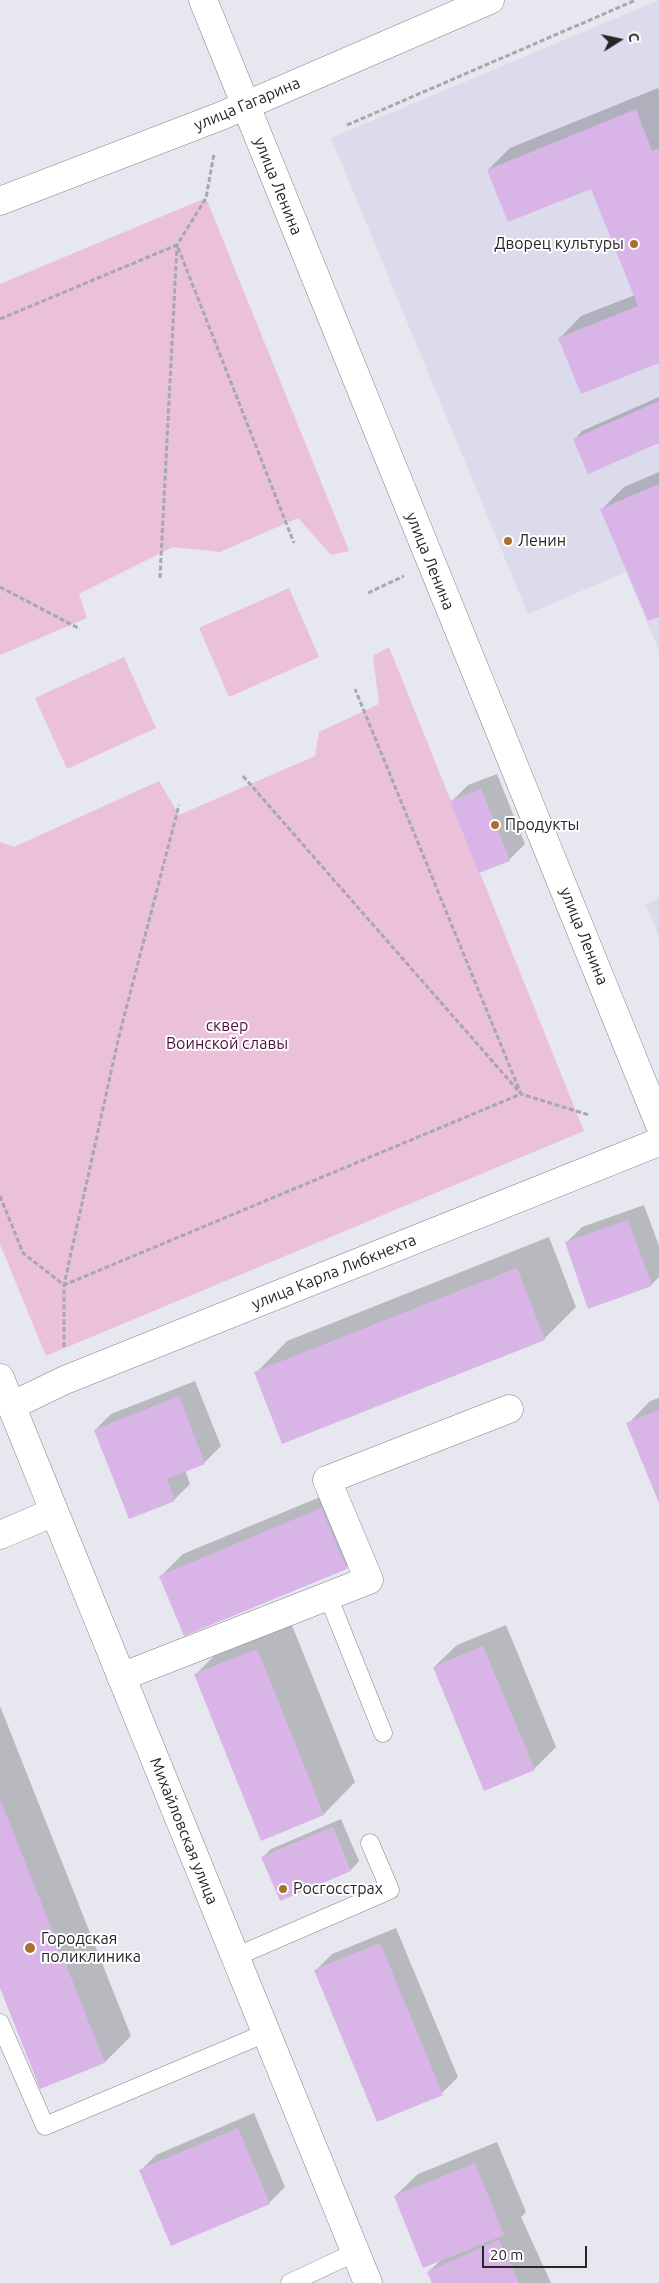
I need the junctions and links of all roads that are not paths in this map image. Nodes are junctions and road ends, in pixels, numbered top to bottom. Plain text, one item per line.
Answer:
1 (203, 0) edge
2 (490, 0) edge
3 (233, 111) junction
4 (0, 201) edge
5 (659, 1123) edge
6 (659, 1142) edge
7 (0, 1378) edge
8 (11, 1406) junction
9 (509, 1409) dead end
10 (54, 1512) junction
11 (0, 1535) edge
12 (328, 1596) junction
13 (121, 1677) junction
14 (383, 1732) dead end
15 (370, 1843) dead end
16 (235, 1957) junction
17 (0, 2023) edge
18 (266, 2033) junction
19 (356, 2252) junction
20 (290, 2283) edge
21 (368, 2283) edge

1 - 3 street, улица Ленина
2 - 3 street, улица Гагарина
3 - 4 street, улица Гагарина
3 - 5 street, улица Ленина
6 - 8 street, улица Карла Либкнехта
7 - 8 street, Михайловская улица
8 - 10 street, Михайловская улица
9 - 12 street
10 - 11 street
10 - 13 street, Михайловская улица
12 - 13 street
12 - 14 lane
13 - 16 street, Михайловская улица
15 - 16 lane
16 - 18 street, Михайловская улица
17 - 18 lane
18 - 19 street, Михайловская улица
19 - 20 lane
19 - 21 street, Михайловская улица

